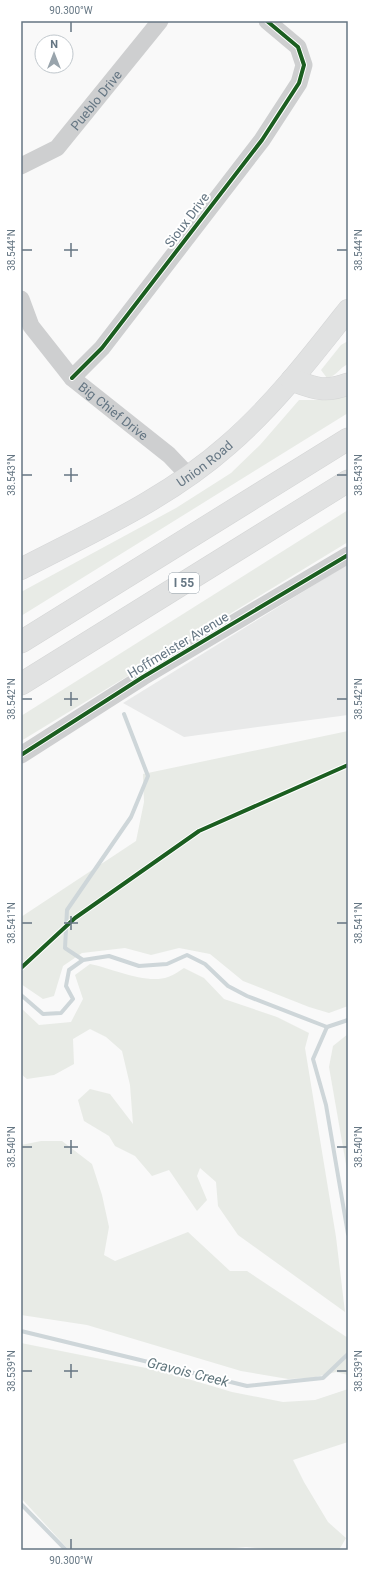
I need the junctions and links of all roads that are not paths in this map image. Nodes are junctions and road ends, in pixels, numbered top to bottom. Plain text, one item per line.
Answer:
1 (160, 21) edge
2 (268, 21) edge
3 (21, 166) edge
4 (21, 299) edge
5 (348, 310) edge
6 (72, 378) junction
7 (292, 380) junction
8 (348, 384) edge
9 (348, 439) edge
10 (189, 476) junction
11 (348, 481) edge
12 (348, 555) edge
13 (21, 569) edge
14 (21, 642) edge
15 (21, 684) edge
16 (21, 755) edge

1 - 3 street, Pueblo Drive
2 - 6 street, Sioux Drive
4 - 6 street, Big Chief Drive
5 - 7 main road, Union Road
6 - 10 street, Big Chief Drive
7 - 8 highway
7 - 10 main road, Union Road
9 - 14 highway
10 - 13 main road, Union Road
11 - 15 highway, I 55
12 - 16 street, Hoffmeister Avenue

